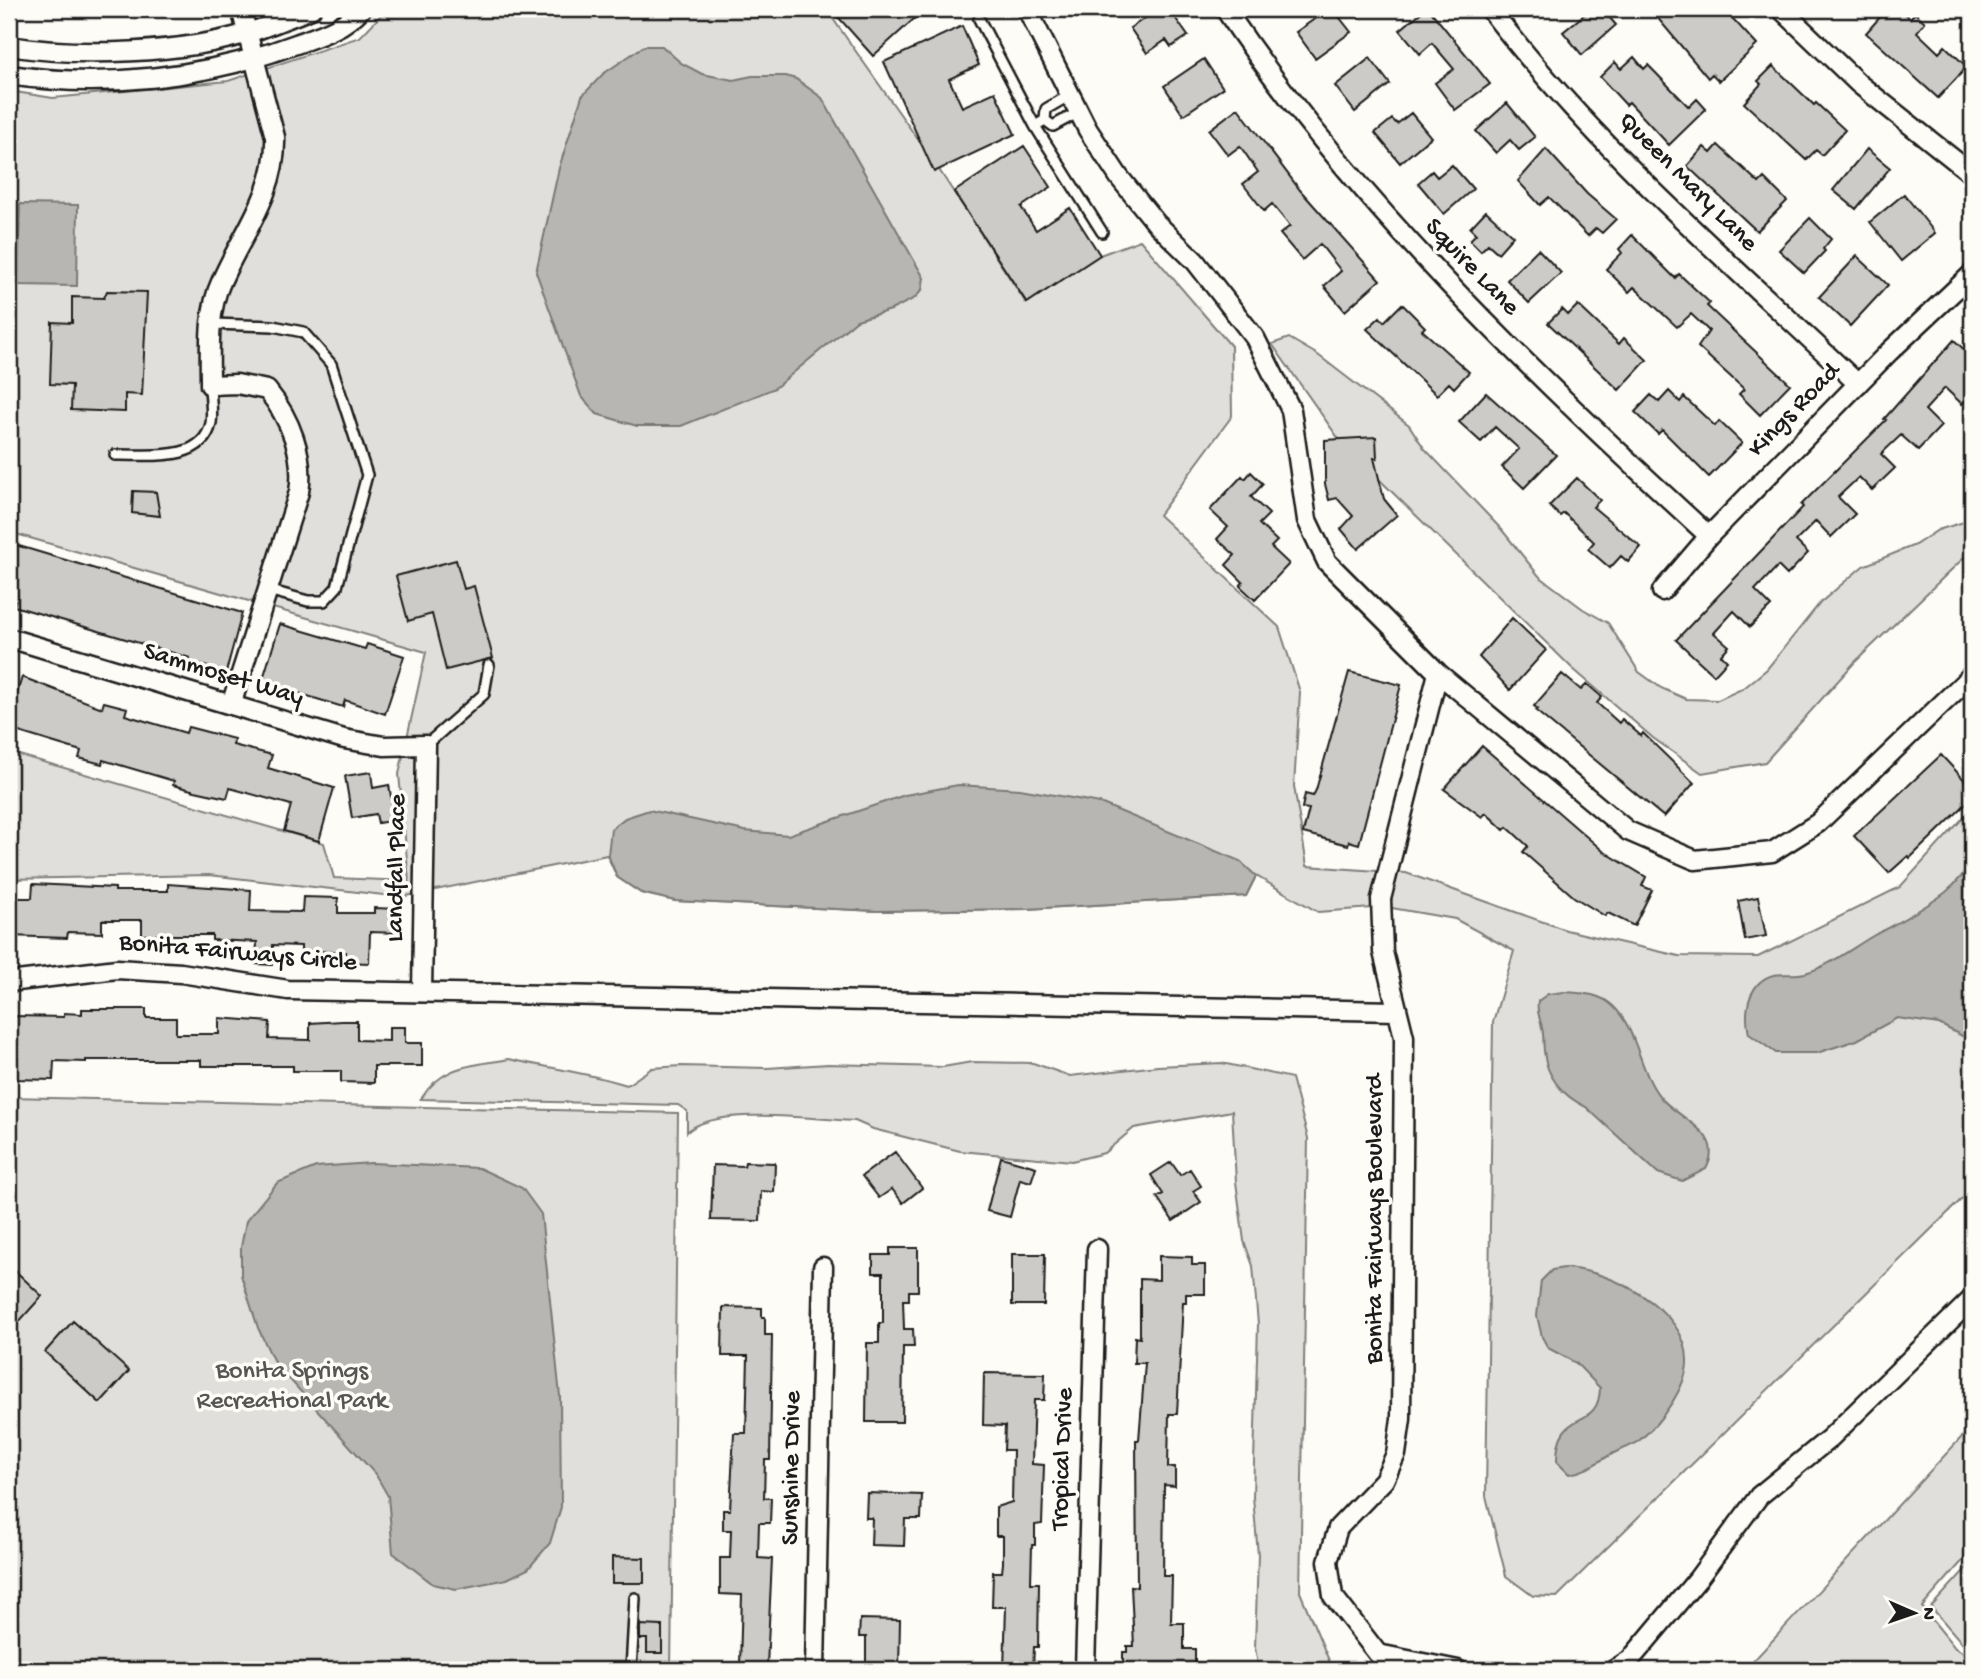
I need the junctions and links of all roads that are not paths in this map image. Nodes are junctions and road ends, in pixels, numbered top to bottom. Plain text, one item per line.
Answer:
1 (242, 9) edge
2 (311, 9) edge
3 (361, 9) edge
4 (1027, 9) edge
5 (1225, 9) edge
6 (1490, 9) edge
7 (1781, 9) edge
8 (979, 19) dead end
9 (248, 33) junction
10 (9, 46) edge
11 (254, 60) junction
12 (9, 75) edge
13 (1070, 95) junction
14 (1079, 112) junction
15 (1045, 120) junction
16 (1035, 126) junction
17 (1972, 174) edge
18 (1102, 232) dead end
19 (1972, 274) edge
20 (213, 324) junction
21 (1858, 384) junction
22 (210, 385) junction
23 (115, 455) dead end
24 (1709, 536) junction
25 (268, 590) junction
26 (1662, 591) dead end
27 (9, 638) edge
28 (489, 665) dead end
29 (1438, 673) junction
30 (1972, 675) edge
31 (231, 705) junction
32 (426, 745) junction
33 (9, 982) edge
34 (422, 992) junction
35 (1397, 1011) junction
36 (1097, 1249) dead end
37 (823, 1267) dead end
38 (1972, 1298) edge
39 (635, 1598) dead end
40 (631, 1670) edge
41 (815, 1670) edge
42 (1085, 1670) edge
43 (1458, 1670) edge
44 (1614, 1670) edge

1 - 9 street
2 - 9 street
3 - 11 street
4 - 13 street
5 - 24 street, Squire Lane
6 - 21 street, Queen Mary Lane
7 - 17 street
8 - 16 lane
9 - 10 street
9 - 11 street
11 - 12 street
11 - 20 street
13 - 14 street
13 - 15 lane
14 - 15 lane
14 - 29 street
15 - 16 lane
16 - 18 lane
19 - 21 street, Kings Road
20 - 22 street
20 - 25 lane
21 - 24 street, Kings Road
22 - 23 lane
22 - 25 street
24 - 26 street, Kings Road
25 - 31 street
27 - 31 street, Sammoset Way
28 - 32 lane
29 - 30 street
29 - 35 street, Bonita Fairways Boulevard
31 - 32 street, Sammoset Way
32 - 34 street, Landfall Place
33 - 34 street, Bonita Fairways Circle
34 - 35 street, Bonita Fairways Circle
35 - 43 street, Bonita Fairways Boulevard
36 - 42 street, Tropical Drive
37 - 41 street, Sunshine Drive
38 - 44 street
39 - 40 lane

